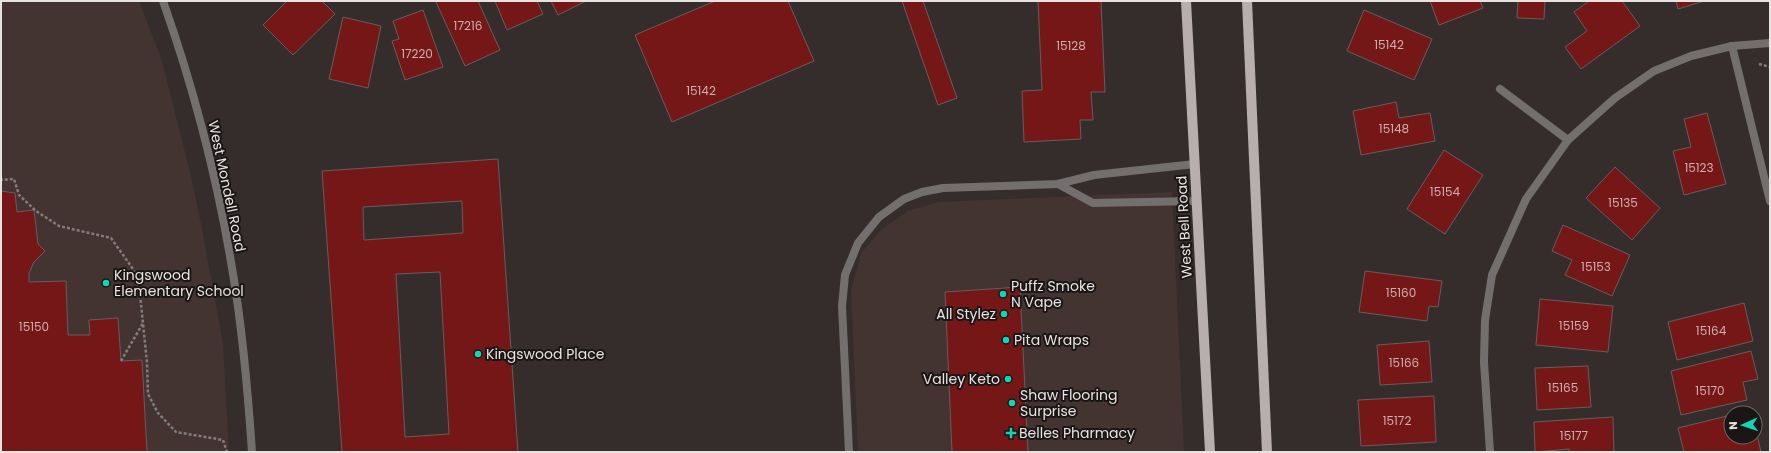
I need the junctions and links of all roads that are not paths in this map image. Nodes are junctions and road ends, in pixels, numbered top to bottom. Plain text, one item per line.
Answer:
1 (163, 1) edge
2 (1186, 1) edge
3 (1247, 1) edge
4 (1770, 43) edge
5 (1732, 46) junction
6 (1500, 89) dead end
7 (1568, 140) junction
8 (1194, 164) junction
9 (1058, 184) junction
10 (1197, 201) junction
11 (1770, 201) edge
12 (252, 452) edge
13 (850, 452) edge
14 (1210, 452) edge
15 (1267, 452) edge
16 (1490, 452) edge

1 - 12 street, West Mondell Road
2 - 8 main road, West Bell Road
3 - 15 main road
4 - 5 street
5 - 7 street
5 - 11 street
6 - 7 street
7 - 16 street
8 - 9 street
8 - 10 main road, West Bell Road
9 - 10 street
9 - 13 street
10 - 14 main road, West Bell Road

